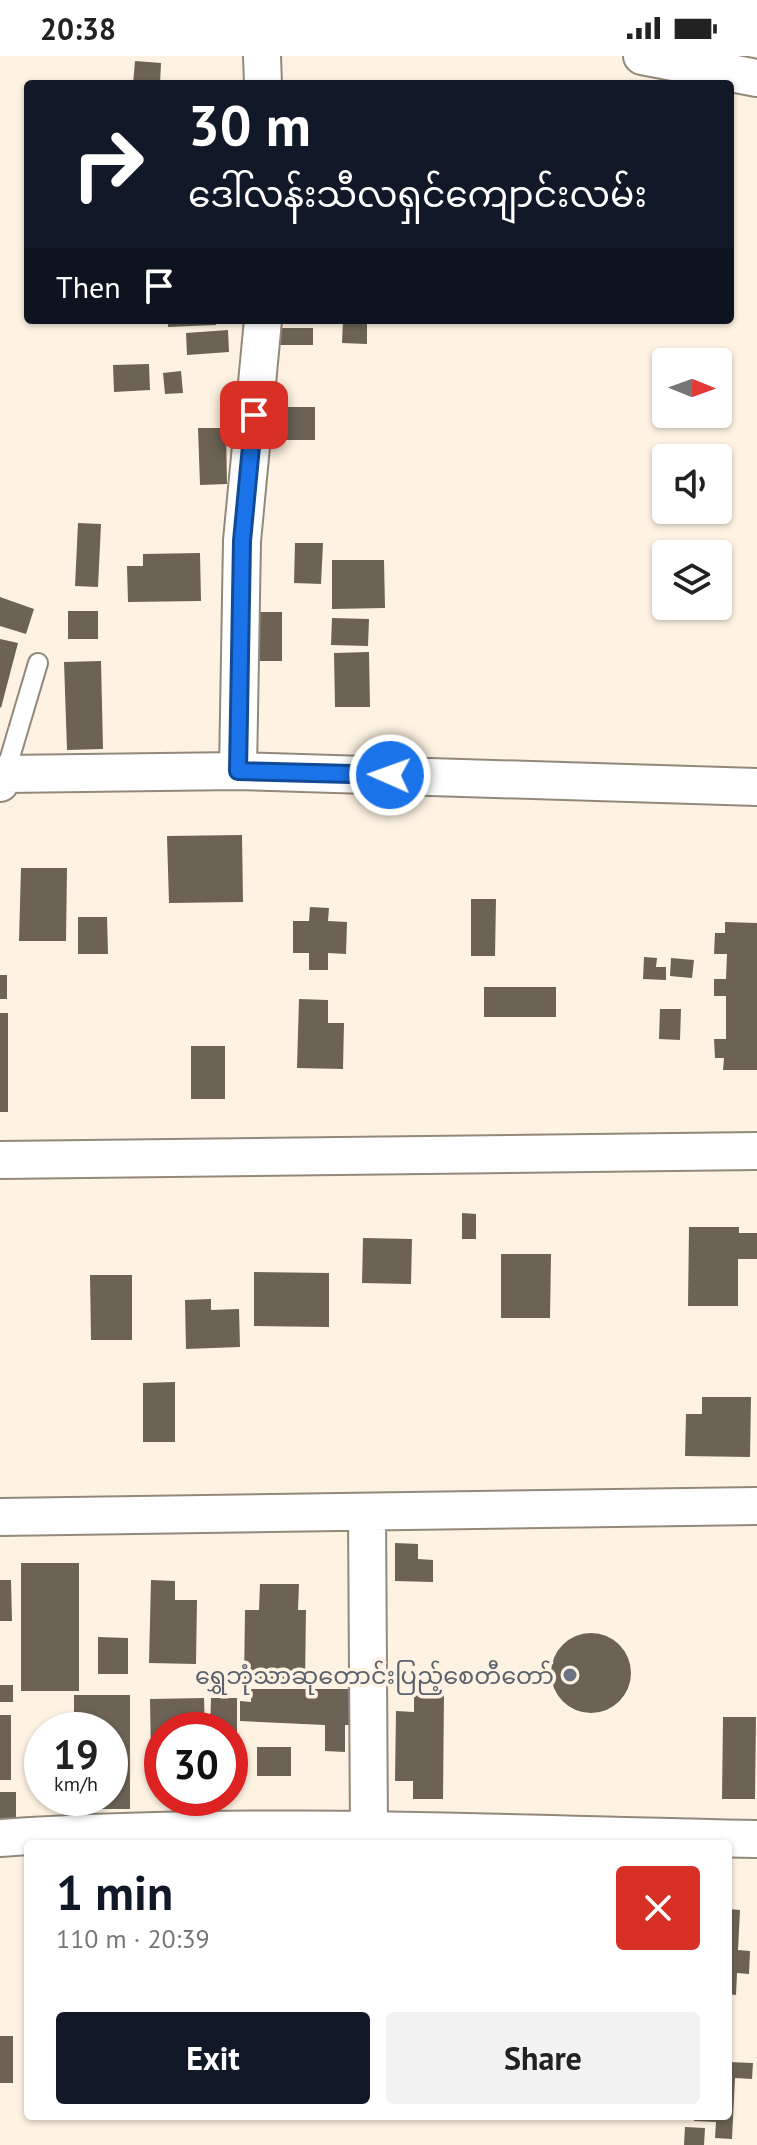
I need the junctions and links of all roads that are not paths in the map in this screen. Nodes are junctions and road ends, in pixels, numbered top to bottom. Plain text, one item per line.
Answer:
1 (262, 56) edge
2 (642, 56) edge
3 (757, 78) edge
4 (263, 80) edge
5 (263, 324) edge
6 (38, 663) dead end
7 (238, 771) junction
8 (2, 779) edge
9 (757, 787) edge
10 (757, 1151) edge
11 (0, 1160) edge
12 (757, 1506) edge
13 (367, 1512) junction
14 (0, 1517) edge
15 (369, 1832) junction
16 (0, 1838) edge
17 (757, 1839) edge

1 - 4 street
2 - 3 street
5 - 7 street
6 - 8 lane
7 - 8 street
7 - 9 street
10 - 11 street
12 - 13 street
13 - 14 street
13 - 15 street
15 - 16 street
15 - 17 street

